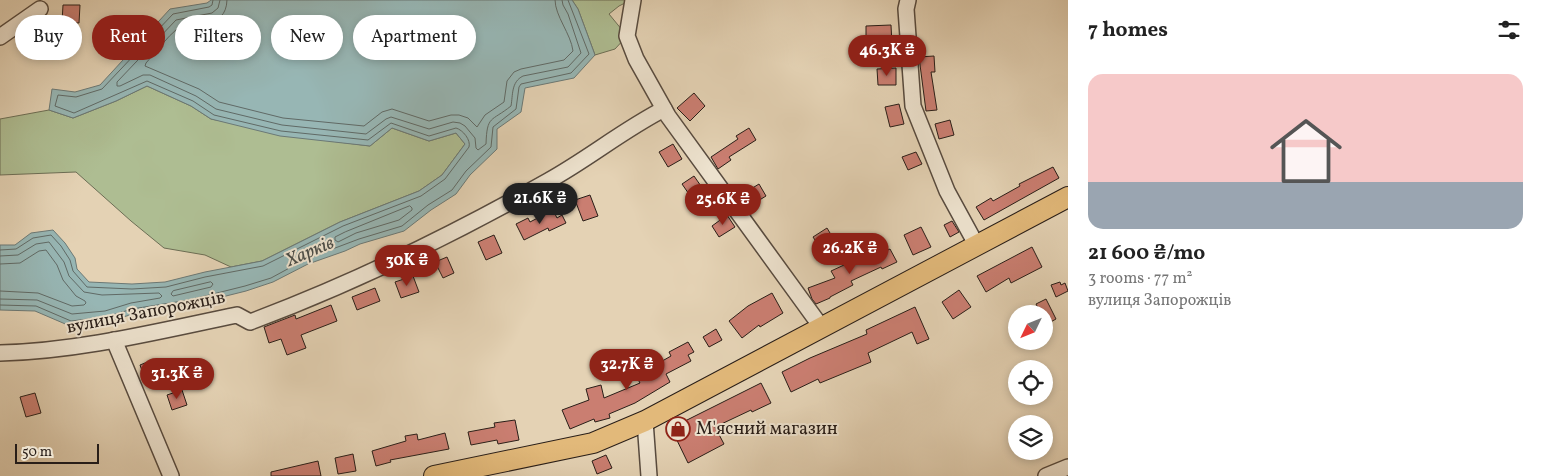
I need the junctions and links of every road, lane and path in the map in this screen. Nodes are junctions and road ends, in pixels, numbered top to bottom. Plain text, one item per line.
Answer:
1 (633, 0) edge
2 (908, 0) edge
3 (40, 9) dead end
4 (0, 37) edge
5 (664, 109) junction
6 (1068, 197) edge
7 (977, 246) junction
8 (822, 328) junction
9 (114, 340) junction
10 (0, 354) edge
11 (646, 421) junction
12 (1068, 467) edge
13 (172, 476) edge
14 (434, 476) edge
15 (649, 476) edge
16 (1046, 476) edge

1 - 5 street
2 - 7 street
3 - 4 street
5 - 8 street
5 - 9 street, вулиця Запорожців
6 - 7 main road
7 - 8 main road
8 - 11 main road
9 - 10 street, вулиця Запорожців
9 - 13 street
11 - 14 main road
11 - 15 street
12 - 16 street

